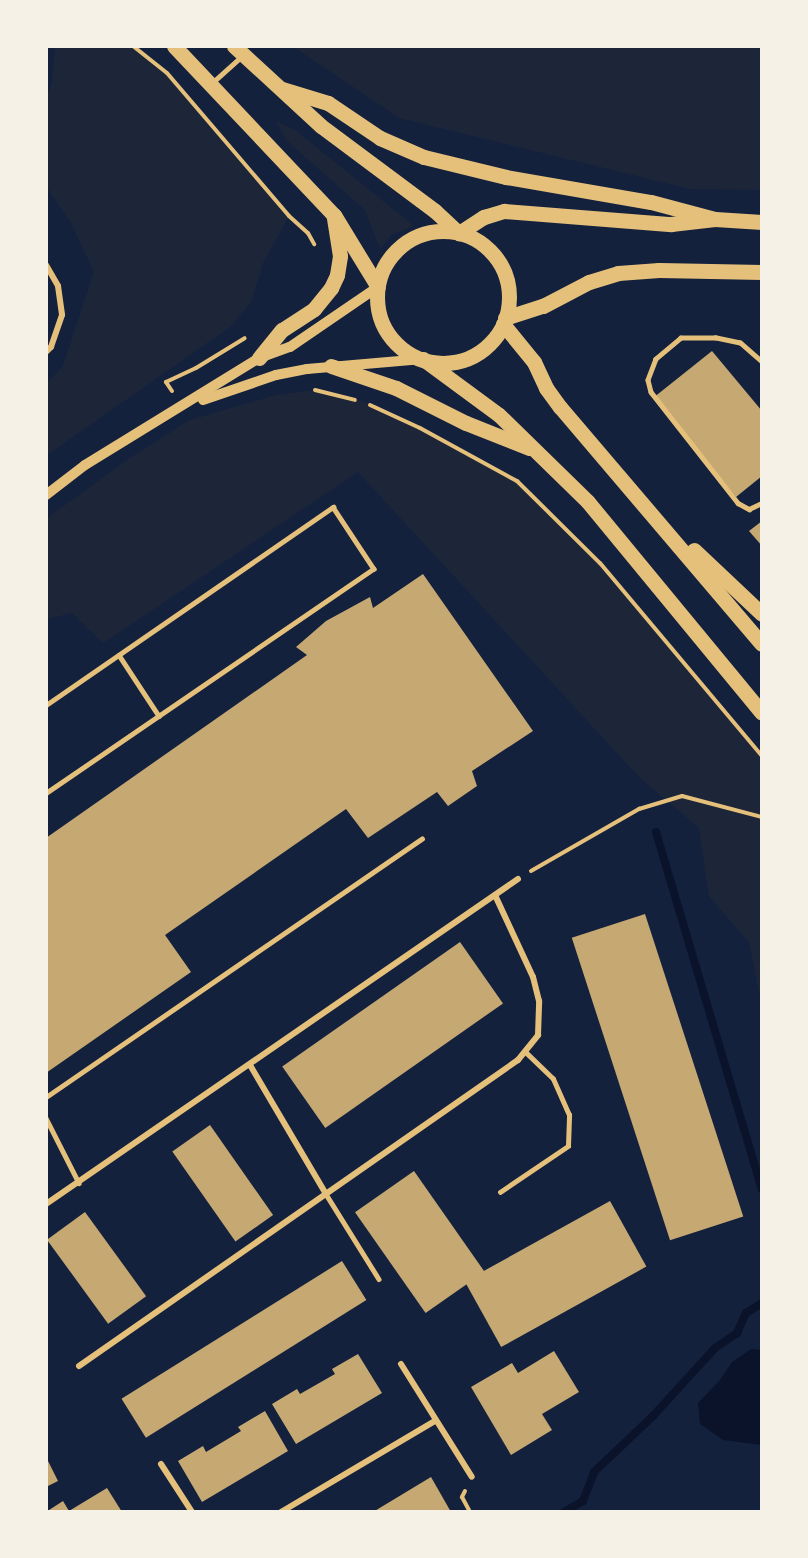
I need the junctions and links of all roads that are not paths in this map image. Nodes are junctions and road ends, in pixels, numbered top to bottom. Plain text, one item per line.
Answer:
1 (174, 46) edge
2 (238, 51) edge
3 (210, 84) junction
4 (282, 89) junction
5 (334, 215) junction
6 (715, 219) junction
7 (762, 222) edge
8 (459, 233) junction
9 (46, 265) edge
10 (762, 272) edge
11 (378, 287) junction
12 (504, 321) junction
13 (46, 352) edge
14 (259, 358) junction
15 (423, 359) junction
16 (762, 362) edge
17 (330, 366) junction
18 (183, 407) junction
19 (534, 451) junction
20 (46, 495) edge
21 (640, 498) junction
22 (762, 503) edge
23 (762, 614) edge
24 (762, 644) edge
25 (119, 655) junction
26 (46, 705) edge
27 (762, 713) edge
28 (159, 717) junction
29 (46, 794) edge
30 (422, 839) dead end
31 (518, 879) road end
32 (495, 895) junction
33 (525, 1052) junction
34 (250, 1065) junction
35 (46, 1097) edge
36 (46, 1118) edge
37 (79, 1183) junction
38 (500, 1192) dead end
39 (326, 1194) junction
40 (46, 1204) edge
41 (379, 1279) dead end
42 (401, 1364) dead end
43 (79, 1366) dead end
44 (435, 1421) junction
45 (161, 1464) dead end
46 (472, 1477) dead end
47 (192, 1512) edge
48 (281, 1512) edge

1 - 3 main road
2 - 3 lane
2 - 4 main road
3 - 5 main road
4 - 6 main road
4 - 8 main road
5 - 11 main road
5 - 14 main road
6 - 7 main road
6 - 8 main road
8 - 11 main road
8 - 12 main road
9 - 13 street
10 - 12 main road
11 - 14 street
11 - 15 main road
12 - 15 main road
12 - 21 main road
14 - 18 street
15 - 17 street
15 - 19 main road
16 - 22 lane
17 - 18 street
17 - 19 main road
18 - 20 street
19 - 27 main road
21 - 23 main road
21 - 24 main road
25 - 26 lane
25 - 28 lane
25 - 28 lane
28 - 29 lane
30 - 35 lane
31 - 32 street
32 - 33 street
32 - 34 street
33 - 38 lane
33 - 39 street
34 - 37 street
34 - 39 street
36 - 37 lane
37 - 40 street
39 - 41 lane
39 - 43 street
42 - 44 street
44 - 46 street
44 - 48 street
45 - 47 street

